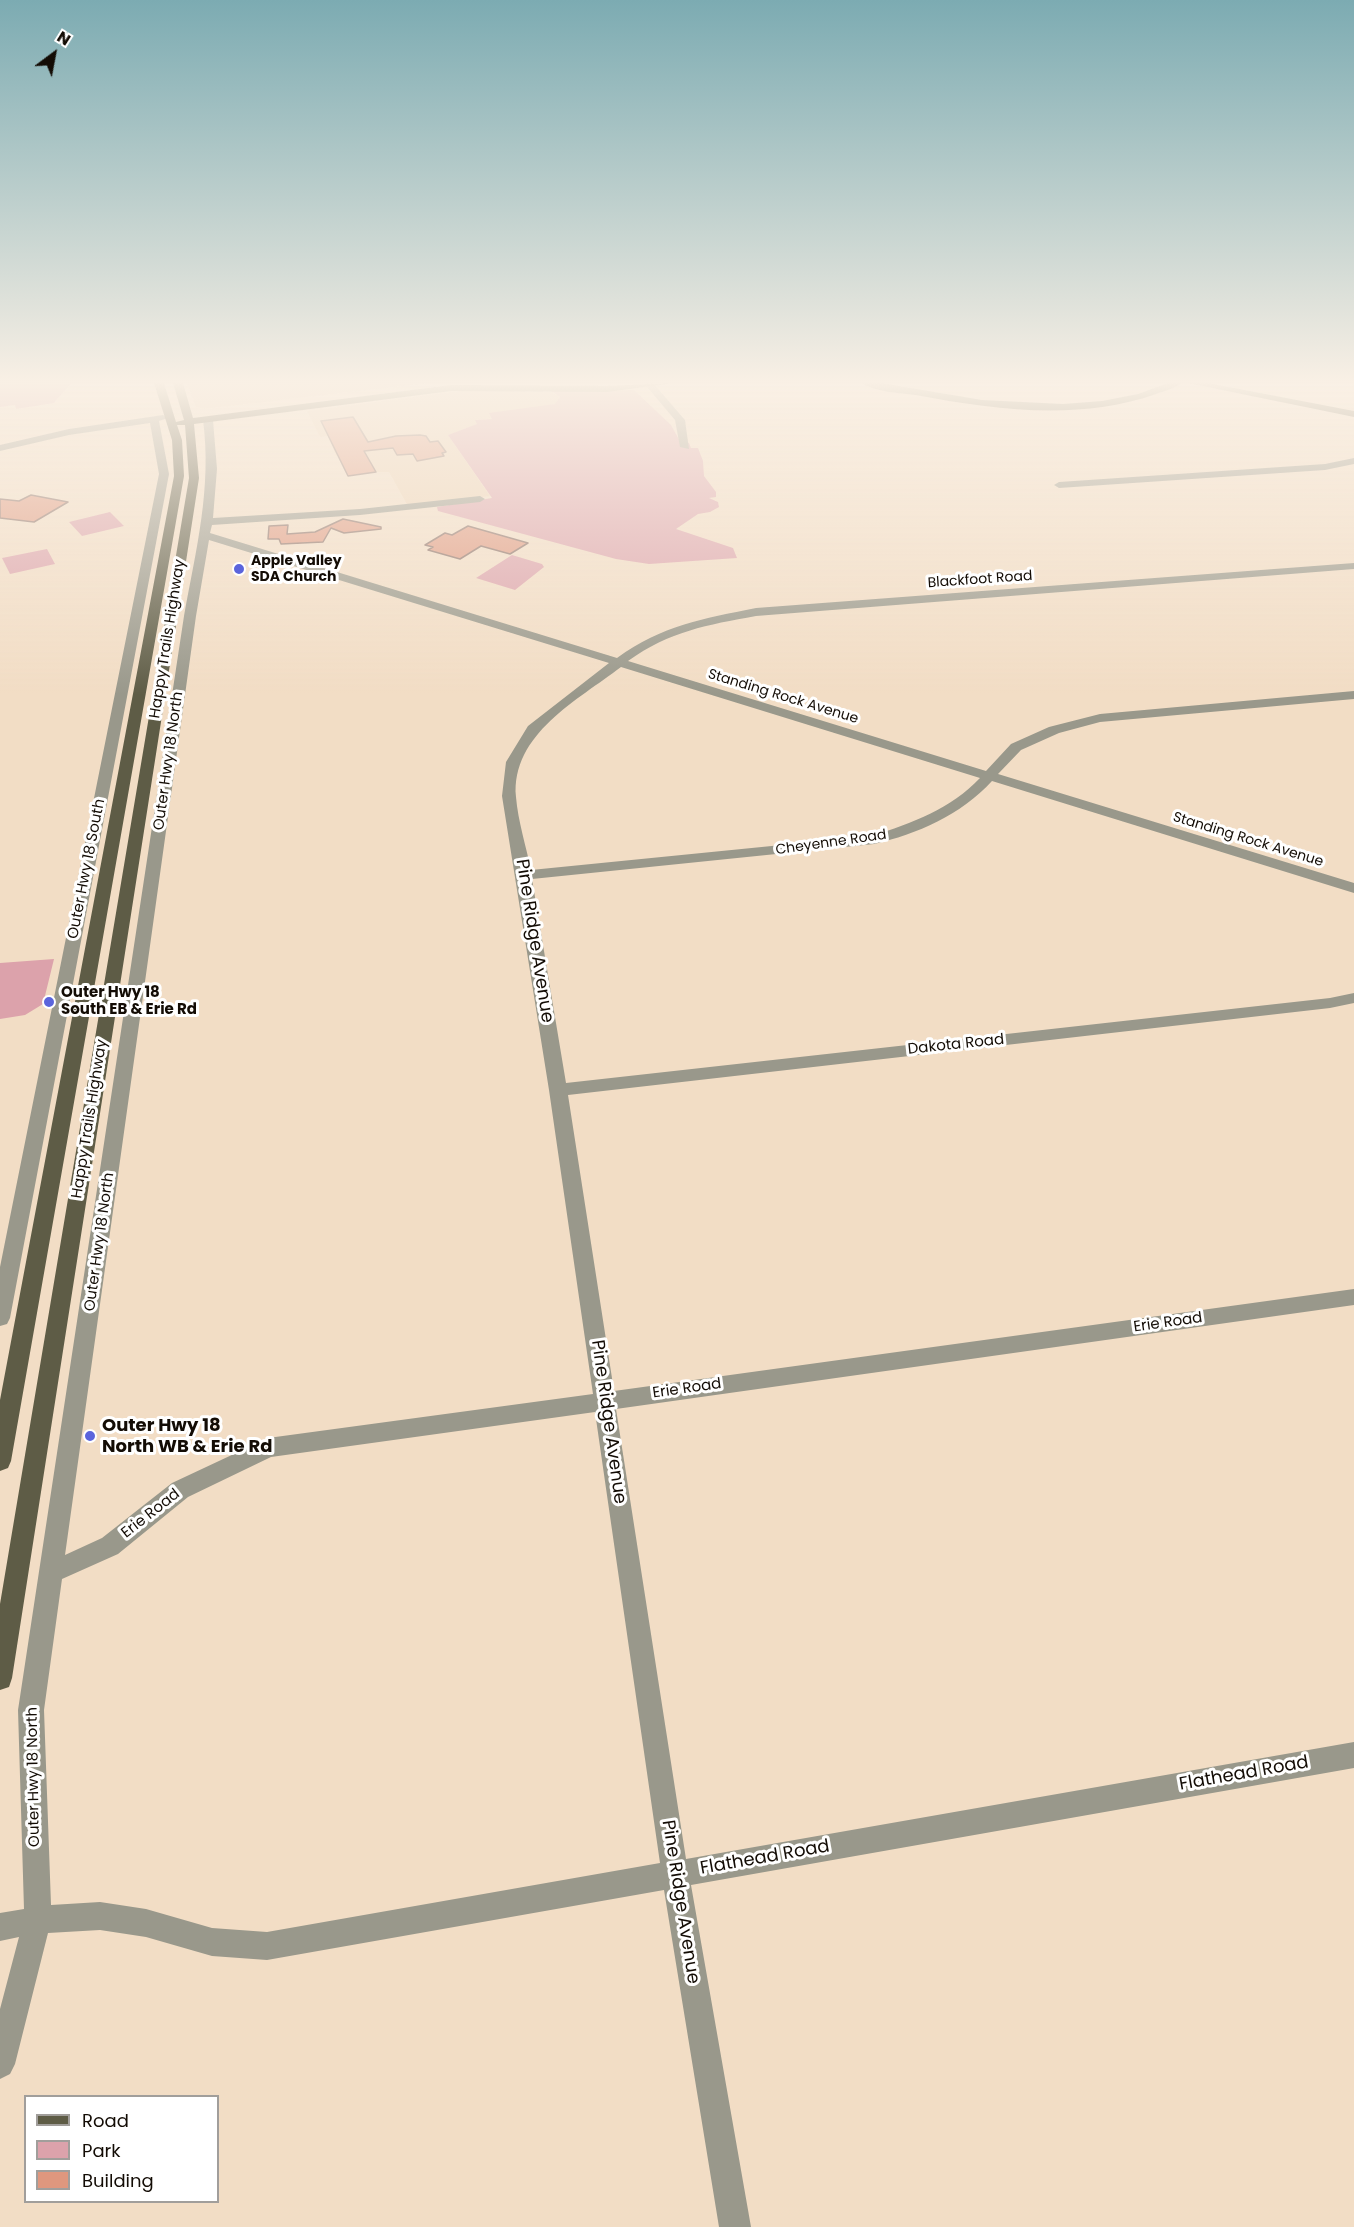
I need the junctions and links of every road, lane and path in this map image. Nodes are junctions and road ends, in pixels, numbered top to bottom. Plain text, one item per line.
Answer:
1 (161, 487) edge
2 (176, 487) edge
3 (193, 487) edge
4 (212, 487) edge
5 (480, 499) dead end
6 (206, 529) junction
7 (1354, 566) edge
8 (619, 662) junction
9 (1354, 695) edge
10 (989, 776) junction
11 (525, 875) junction
12 (1354, 888) edge
13 (1354, 998) edge
14 (558, 1090) junction
15 (1354, 1297) edge
16 (0, 1318) edge
17 (606, 1401) junction
18 (0, 1461) edge
19 (52, 1572) junction
20 (0, 1678) edge
21 (1354, 1755) edge
22 (675, 1874) junction
23 (38, 1920) junction
24 (0, 1928) edge
25 (0, 2064) edge
26 (735, 2227) edge

1 - 16 street, Outer Hwy 18 South
2 - 18 main road, Happy Trails Highway
3 - 20 main road, Happy Trails Highway
4 - 6 street, Outer Hwy 18 North
5 - 6 street
6 - 8 street, Standing Rock Avenue
6 - 19 street, Outer Hwy 18 North
7 - 8 street, Blackfoot Road
8 - 10 street, Standing Rock Avenue
8 - 11 street, Pine Ridge Avenue
9 - 10 street, Cheyenne Road
10 - 11 street, Cheyenne Road
10 - 12 street, Standing Rock Avenue
11 - 14 street, Pine Ridge Avenue
13 - 14 street, Dakota Road
14 - 17 street, Pine Ridge Avenue
15 - 17 street, Erie Road
17 - 19 street, Erie Road
17 - 22 street, Pine Ridge Avenue
19 - 23 street, Outer Hwy 18 North
21 - 22 street, Flathead Road
22 - 23 street, Flathead Road
22 - 26 street, Pine Ridge Avenue
23 - 24 street, Flathead Road
23 - 25 street, Outer Hwy 18 North

